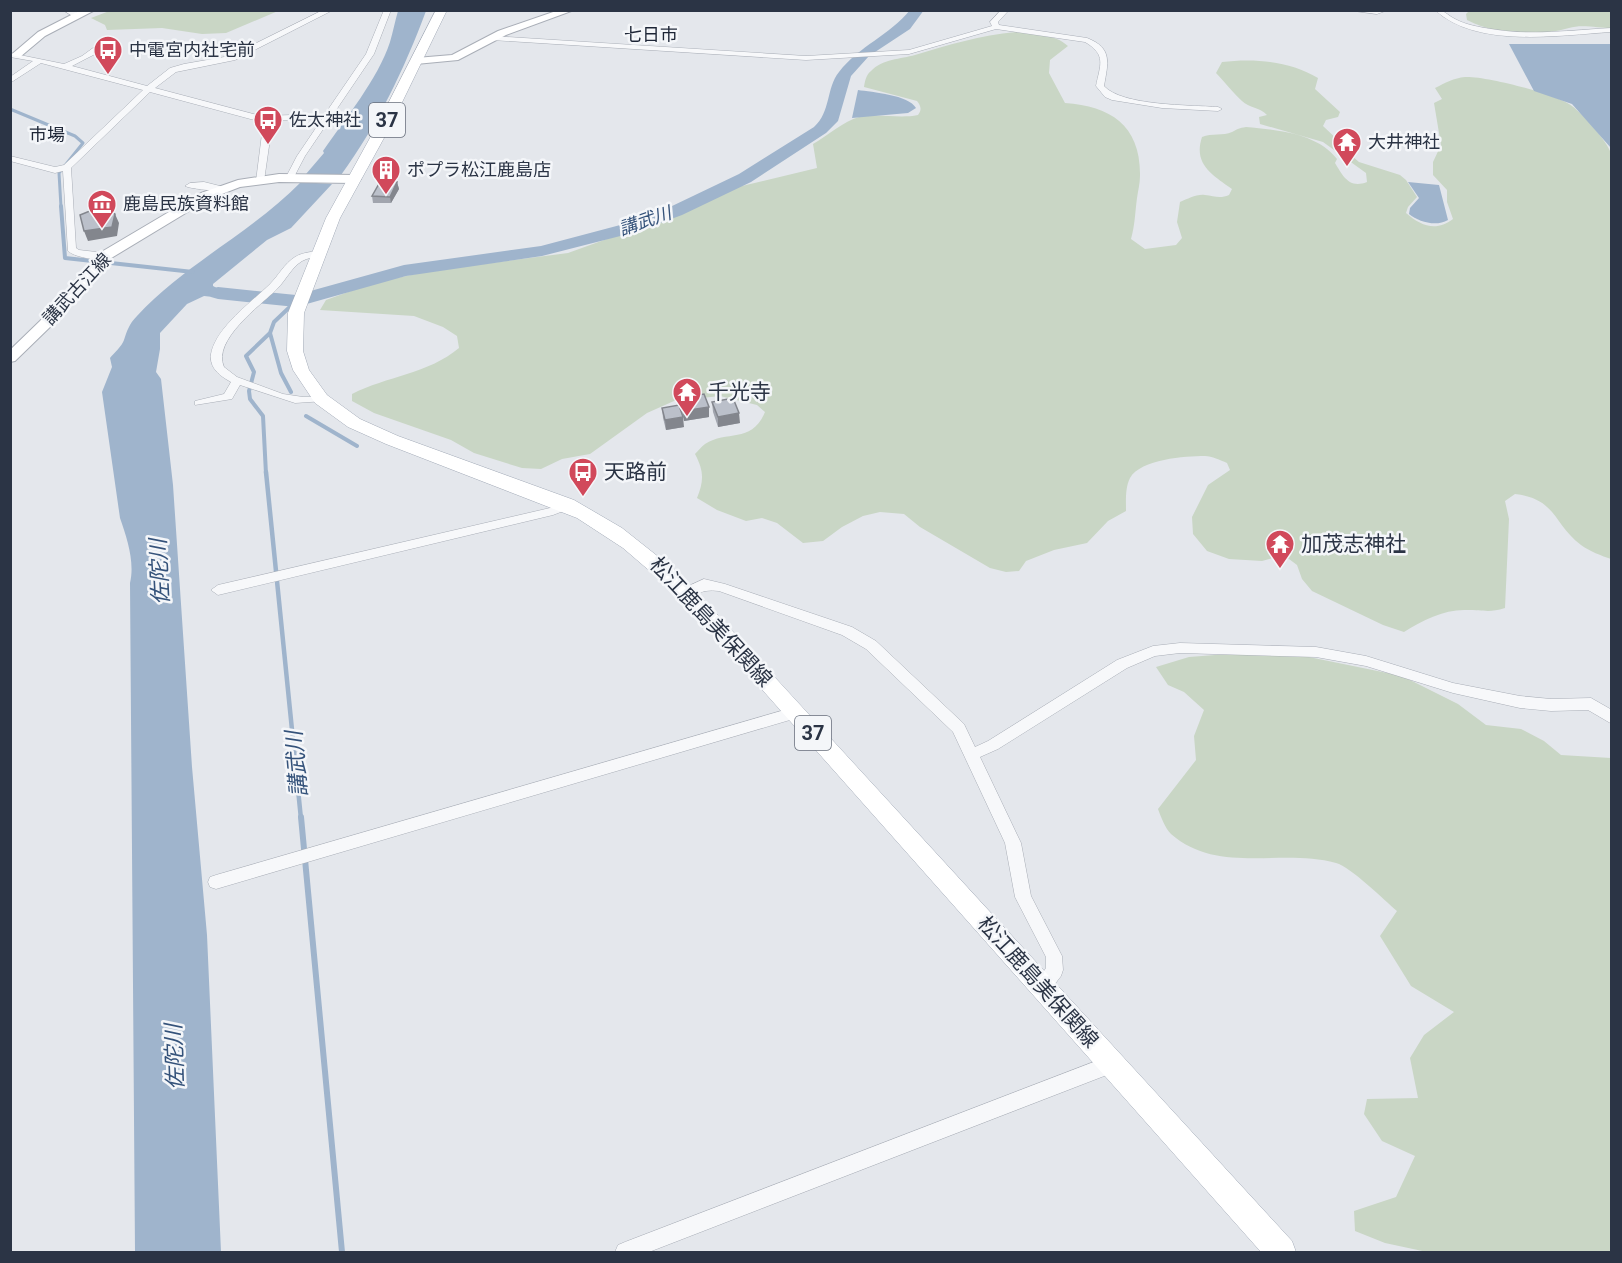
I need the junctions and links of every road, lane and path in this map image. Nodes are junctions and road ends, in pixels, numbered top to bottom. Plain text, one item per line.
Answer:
1 (66, 10) edge
2 (91, 10) edge
3 (330, 10) edge
4 (387, 10) edge
5 (441, 10) edge
6 (570, 10) edge
7 (1006, 10) edge
8 (1350, 10) edge
9 (1385, 10) edge
10 (1437, 10) edge
11 (77, 15) junction
12 (996, 27) junction
13 (1611, 30) edge
14 (492, 38) junction
15 (111, 45) dead end
16 (13, 55) edge
17 (40, 60) junction
18 (416, 61) junction
19 (64, 67) junction
20 (10, 81) edge
21 (150, 88) junction
22 (1218, 109) dead end
23 (330, 116) junction
24 (261, 119) junction
25 (10, 158) edge
26 (64, 168) junction
27 (296, 177) junction
28 (348, 179) junction
29 (260, 181) junction
30 (190, 186) dead end
31 (221, 189) junction
32 (317, 254) junction
33 (101, 259) junction
34 (10, 358) edge
35 (237, 380) junction
36 (321, 399) junction
37 (199, 403) dead end
38 (567, 505) junction
39 (218, 591) dead end
40 (687, 592) junction
41 (795, 713) junction
42 (1611, 718) edge
43 (973, 754) junction
44 (216, 882) dead end
45 (1042, 987) junction
46 (1112, 1064) junction
47 (625, 1252) edge
48 (1281, 1252) edge

1 - 11 street
2 - 11 main road
3 - 21 street
4 - 23 street
5 - 18 main road, 松江鹿島美保関線 / 37
6 - 14 main road
7 - 12 street
8 - 9 street
10 - 13 street
11 - 16 main road
12 - 14 street
12 - 22 street
14 - 18 main road
15 - 19 street
16 - 17 street
17 - 19 street
17 - 20 street
18 - 28 main road, 松江鹿島美保関線 / 37
19 - 21 street
21 - 24 street
21 - 26 street
23 - 24 street
23 - 27 street
24 - 29 street
25 - 26 street
26 - 33 street
27 - 28 main road, 講武古江線
27 - 29 main road, 講武古江線
28 - 32 main road, 松江鹿島美保関線 / 37
29 - 31 main road, 講武古江線
30 - 31 street
31 - 33 main road, 講武古江線
32 - 35 street
32 - 36 main road, 松江鹿島美保関線 / 37
33 - 34 main road, 講武古江線
35 - 36 street
35 - 37 street
36 - 38 main road, 松江鹿島美保関線 / 37
38 - 39 street
38 - 40 main road, 松江鹿島美保関線 / 37
40 - 41 main road, 松江鹿島美保関線 / 37
40 - 43 street
41 - 44 street
41 - 45 main road, 松江鹿島美保関線 / 37
42 - 43 street
43 - 45 street
45 - 46 main road, 松江鹿島美保関線 / 37
46 - 47 street
46 - 48 main road, 松江鹿島美保関線 / 37

